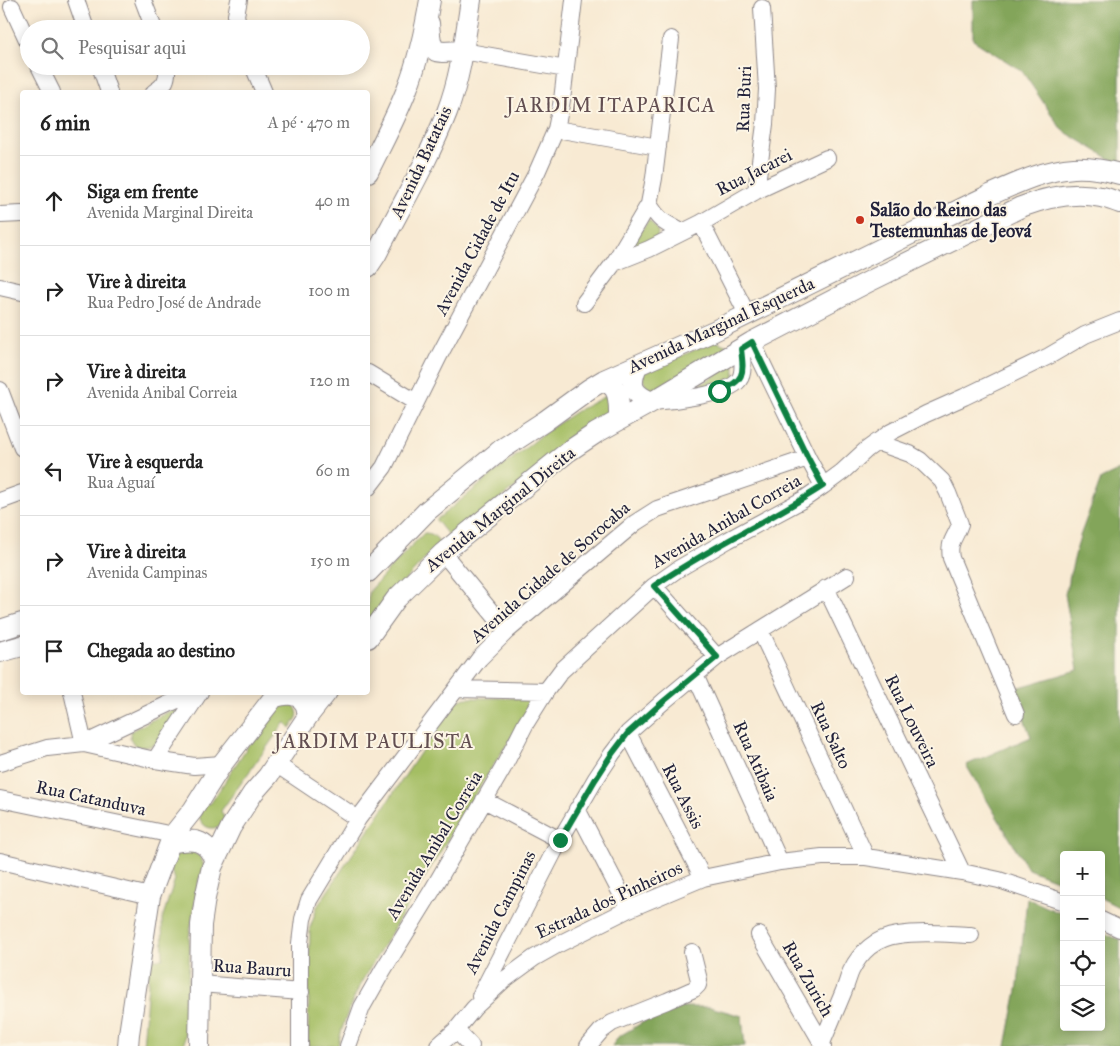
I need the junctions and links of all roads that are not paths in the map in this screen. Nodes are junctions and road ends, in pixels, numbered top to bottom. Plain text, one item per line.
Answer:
1 (76, 0) edge
2 (142, 0) edge
3 (239, 0) edge
4 (471, 0) edge
5 (574, 0) edge
6 (11, 6) edge
7 (429, 7) edge
8 (762, 8) dead end
9 (83, 20) edge
10 (150, 20) edge
11 (237, 20) edge
12 (20, 25) edge
13 (671, 40) dead end
14 (463, 52) junction
15 (566, 69) junction
16 (44, 75) edge
17 (103, 75) edge
18 (167, 75) edge
19 (257, 75) edge
20 (51, 90) edge
21 (108, 90) edge
22 (157, 90) edge
23 (263, 90) edge
24 (556, 129) junction
25 (658, 147) junction
26 (827, 158) dead end
27 (370, 168) edge
28 (1120, 174) edge
29 (756, 190) junction
30 (1120, 202) edge
31 (649, 204) junction
32 (0, 214) edge
33 (20, 214) edge
34 (701, 223) junction
35 (682, 232) junction
36 (370, 260) edge
37 (614, 263) junction
38 (0, 287) edge
39 (20, 292) edge
40 (584, 304) dead end
41 (747, 314) junction
42 (1120, 321) edge
43 (714, 331) junction
44 (747, 346) junction
45 (637, 366) junction
46 (370, 374) edge
47 (604, 380) junction
48 (0, 390) edge
49 (416, 402) junction
50 (652, 402) junction
51 (619, 420) junction
52 (876, 442) junction
53 (20, 443) edge
54 (808, 458) junction
55 (370, 485) edge
56 (823, 486) junction
57 (20, 494) edge
58 (0, 502) edge
59 (443, 553) junction
60 (370, 570) edge
61 (847, 576) dead end
62 (654, 586) junction
63 (826, 588) junction
64 (20, 624) edge
65 (0, 630) edge
66 (760, 630) junction
67 (507, 631) junction
68 (370, 635) edge
69 (20, 647) edge
70 (0, 652) edge
71 (717, 657) junction
72 (695, 675) junction
73 (457, 689) junction
74 (546, 691) junction
75 (73, 695) edge
76 (188, 695) edge
77 (198, 695) edge
78 (276, 695) edge
79 (295, 695) edge
80 (324, 695) edge
81 (1016, 714) dead end
82 (308, 716) junction
83 (123, 726) junction
84 (628, 733) junction
85 (84, 744) junction
86 (125, 753) junction
87 (155, 760) junction
88 (0, 763) edge
89 (222, 764) junction
90 (276, 764) junction
91 (194, 766) junction
92 (210, 784) junction
93 (0, 799) edge
94 (484, 800) junction
95 (577, 809) junction
96 (193, 810) junction
97 (358, 819) junction
98 (231, 827) junction
99 (172, 839) junction
100 (560, 840) junction
101 (866, 856) junction
102 (215, 861) junction
103 (0, 862) edge
104 (780, 862) junction
105 (962, 872) junction
106 (703, 878) junction
107 (150, 896) junction
108 (1060, 901) edge
109 (629, 909) junction
110 (1105, 922) edge
111 (1120, 929) edge
112 (971, 935) dead end
113 (760, 936) dead end
114 (692, 952) dead end
115 (200, 984) junction
116 (301, 992) junction
117 (474, 1008) junction
118 (456, 1030) junction
119 (822, 1044) edge
120 (128, 1046) edge
121 (199, 1046) edge
122 (300, 1046) edge
123 (348, 1046) edge
124 (438, 1046) edge
125 (471, 1046) edge
126 (588, 1046) edge

1 - 9 street
2 - 10 street
3 - 11 street
4 - 14 main road, Avenida Batatais
5 - 15 street, Avenida Cidade de Itu
6 - 12 street
7 - 14 main road
7 - 27 main road
8 - 29 street, Rua Buri
13 - 25 street
14 - 15 street
14 - 36 main road, Avenida Batatais
15 - 24 street, Avenida Cidade de Itu
16 - 20 street
17 - 21 street
18 - 22 street
19 - 23 street
24 - 25 street
24 - 49 street, Avenida Cidade de Itu
25 - 31 street
26 - 29 street, Rua Jacarei
28 - 41 main road, Avenida Marginal Esquerda
29 - 34 street, Rua Jacarei
30 - 44 main road, Avenida Marginal Direita
31 - 35 street
31 - 37 street
32 - 33 street
34 - 35 street, Rua Jacarei
34 - 41 street
35 - 37 street, Rua Jacarei
37 - 40 street
38 - 39 street
41 - 43 main road, Avenida Marginal Esquerda
42 - 52 street, Avenida Anibal Correia
43 - 44 main road
43 - 45 main road, Avenida Marginal Esquerda
44 - 50 main road, Avenida Marginal Direita
44 - 50 street, Avenida Marginal Direita
44 - 54 street
45 - 47 main road, Avenida Marginal Esquerda
45 - 50 main road
46 - 49 street
47 - 51 main road
47 - 60 main road, Avenida Marginal Esquerda
48 - 53 street
49 - 55 street, Avenida Cidade de Itu
50 - 51 main road, Avenida Marginal Direita
51 - 59 main road, Avenida Marginal Direita
52 - 56 street, Avenida Anibal Correia
52 - 81 street
54 - 56 street
54 - 67 street, Avenida Cidade de Sorocaba
56 - 62 street, Avenida Anibal Correia
57 - 58 street
59 - 67 street
59 - 68 main road, Avenida Marginal Direita
61 - 63 street, Avenida Campinas
62 - 71 street
62 - 74 street, Avenida Anibal Correia
63 - 66 street, Avenida Campinas
63 - 105 street, Rua Louveira
64 - 65 main road
66 - 71 street, Avenida Campinas
66 - 101 street, Rua Salto
67 - 73 street, Avenida Cidade de Sorocaba
69 - 70 main road
71 - 72 street, Avenida Campinas
72 - 84 street, Avenida Campinas
72 - 104 street, Rua Atibaia
73 - 74 street
73 - 97 street, Avenida Cidade de Sorocaba
74 - 94 street, Avenida Anibal Correia
75 - 85 street
76 - 83 street
77 - 87 street
78 - 89 main road
79 - 82 main road
80 - 82 main road
82 - 90 main road
83 - 85 street
83 - 86 street
84 - 95 street, Avenida Campinas
84 - 106 street, Rua Assis
85 - 86 street
85 - 88 street
86 - 87 street
87 - 91 street
89 - 91 street
89 - 92 main road
90 - 97 street
90 - 98 main road
91 - 92 street
92 - 96 main road
93 - 99 street, Rua Catanduva
94 - 100 street
94 - 123 street, Avenida Anibal Correia
95 - 100 street, Avenida Campinas
95 - 109 street
96 - 98 main road
96 - 99 main road
97 - 116 street, Avenida Cidade de Sorocaba
98 - 102 main road
99 - 102 main road
99 - 107 main road
100 - 117 street, Avenida Campinas
101 - 104 street, Estrada dos Pinheiros
101 - 105 street, Estrada dos Pinheiros
102 - 115 main road
103 - 107 street
104 - 106 street, Estrada dos Pinheiros
105 - 108 street, Estrada dos Pinheiros
106 - 109 street, Estrada dos Pinheiros
107 - 120 main road
109 - 117 street, Estrada dos Pinheiros
110 - 111 street
112 - 119 street
113 - 119 street, Rua Zurich
114 - 126 street
115 - 116 street, Rua Bauru
115 - 121 main road
116 - 122 street, Avenida Cidade de Sorocaba
117 - 118 street, Estrada dos Pinheiros
118 - 124 street, Estrada dos Pinheiros
118 - 125 street

